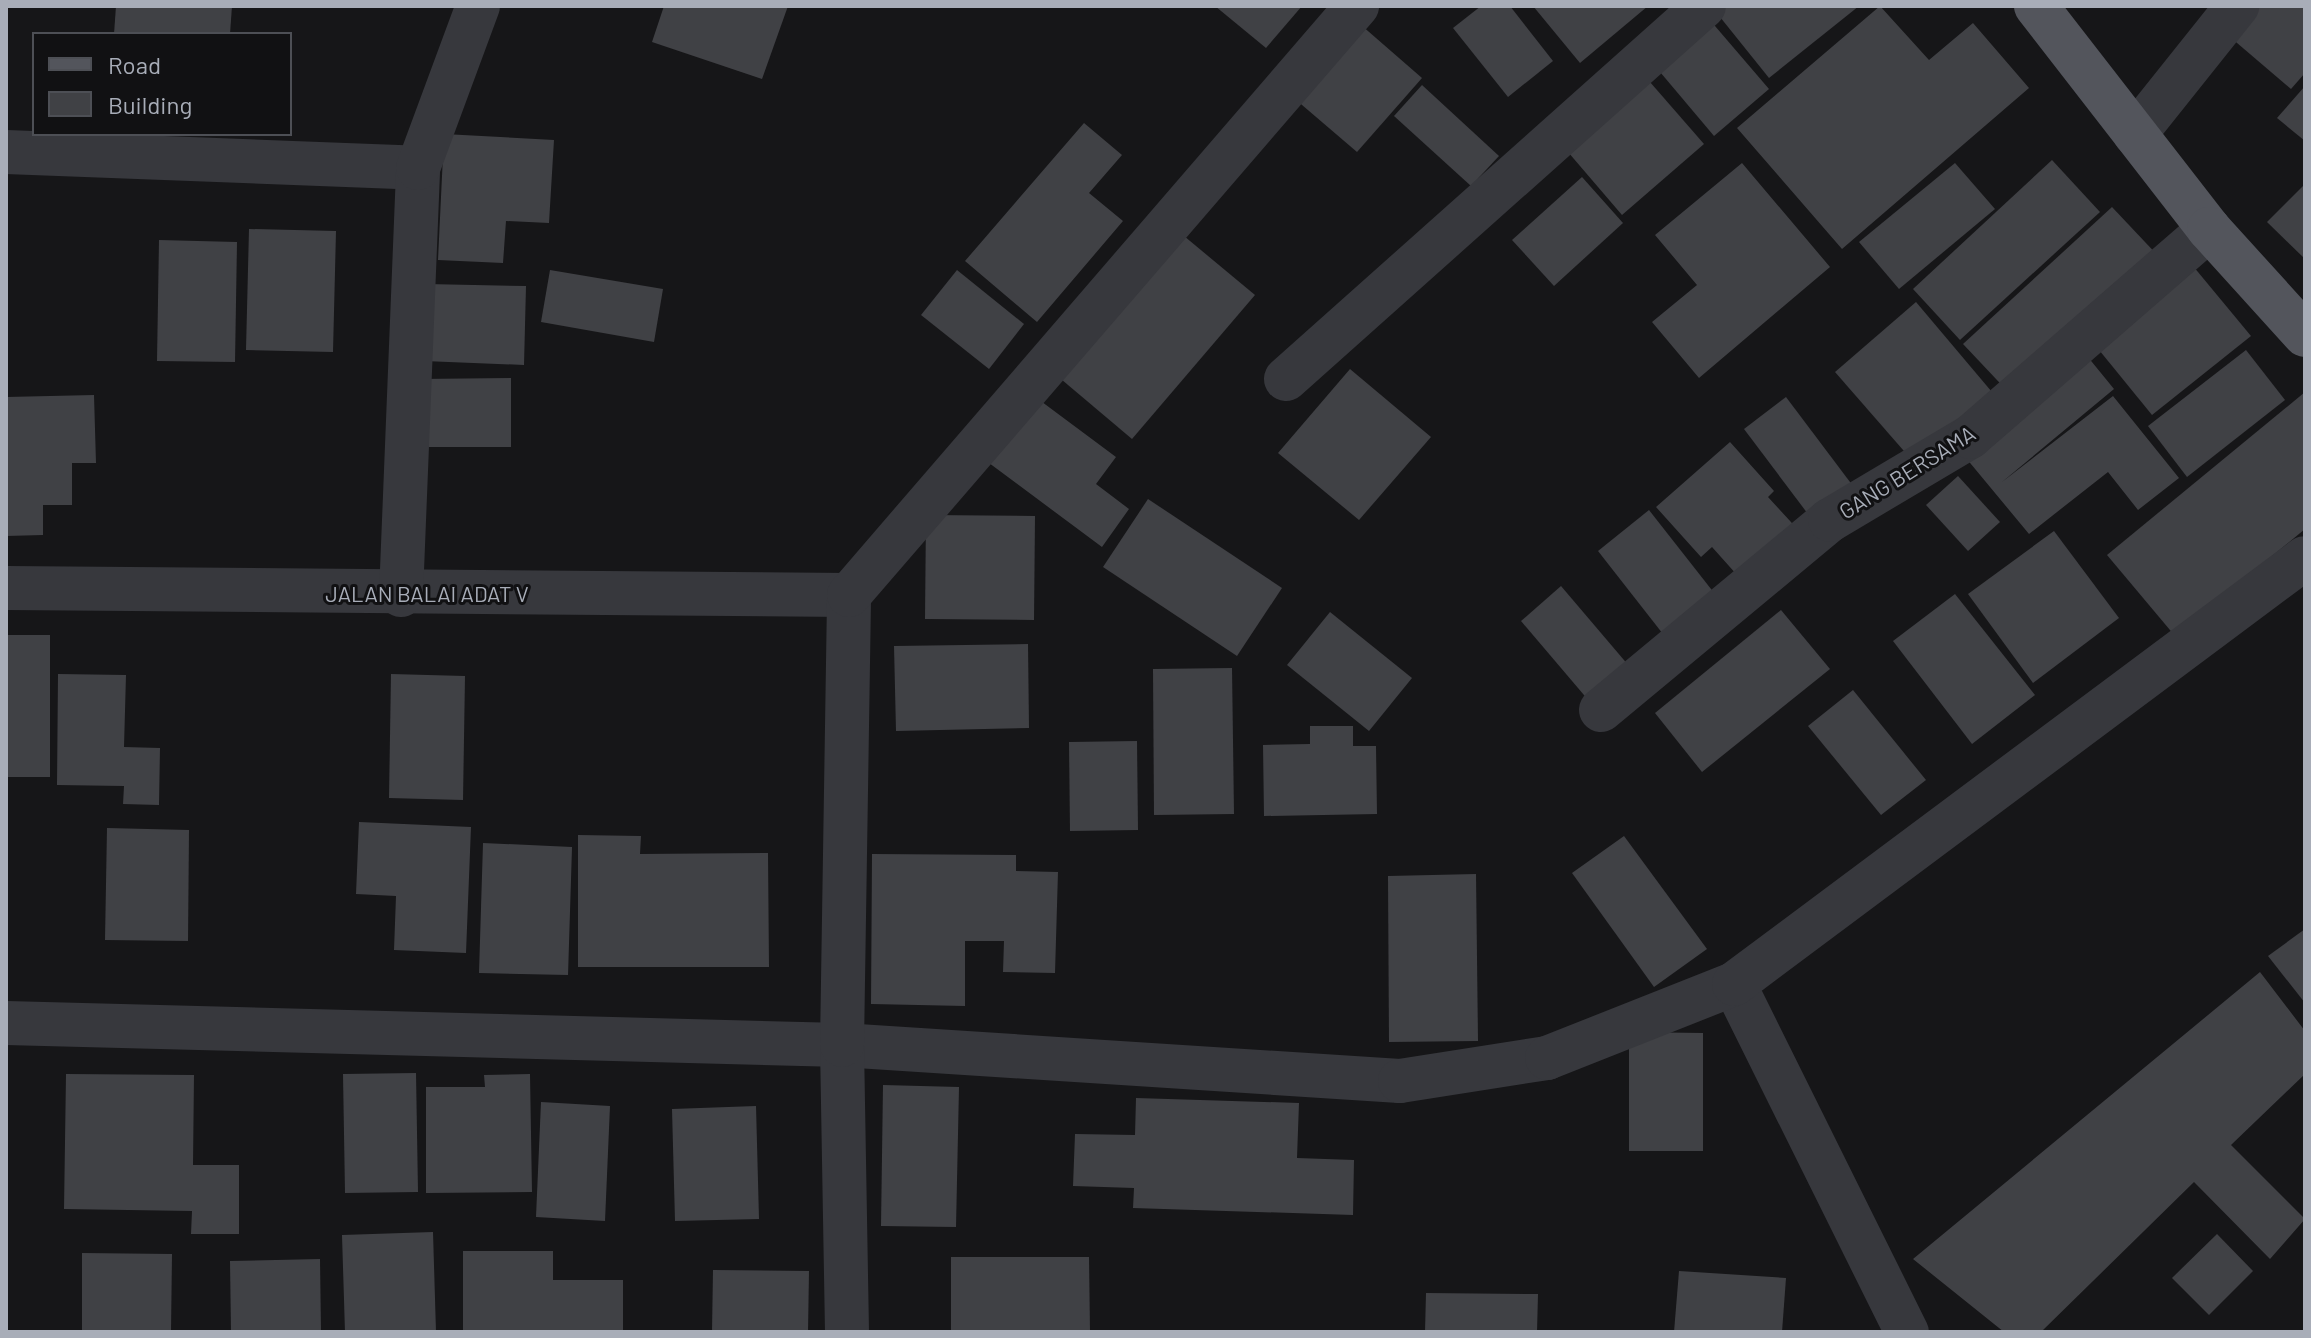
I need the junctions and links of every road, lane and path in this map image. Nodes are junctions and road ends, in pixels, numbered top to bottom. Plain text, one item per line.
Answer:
1 (478, 6) edge
2 (1357, 6) edge
3 (1704, 6) edge
4 (2036, 6) edge
5 (2237, 6) edge
6 (2135, 134) junction
7 (6, 152) edge
8 (418, 168) junction
9 (2209, 229) junction
10 (2304, 333) edge
11 (1286, 379) dead end
12 (2305, 558) edge
13 (6, 588) edge
14 (401, 595) junction
15 (849, 595) junction
16 (1601, 710) dead end
17 (1734, 984) junction
18 (6, 1023) edge
19 (842, 1045) junction
20 (847, 1332) edge
21 (1907, 1332) edge

1 - 8 street
2 - 15 street
3 - 11 street
4 - 6 main road
5 - 6 street
6 - 9 main road
7 - 8 street
8 - 14 street
9 - 10 main road
9 - 16 street, GANG BERSAMA
12 - 17 street
13 - 14 street, JALAN BALAI ADAT V
14 - 15 street, JALAN BALAI ADAT V
15 - 19 street
17 - 19 street
17 - 21 street
18 - 19 street
19 - 20 street

